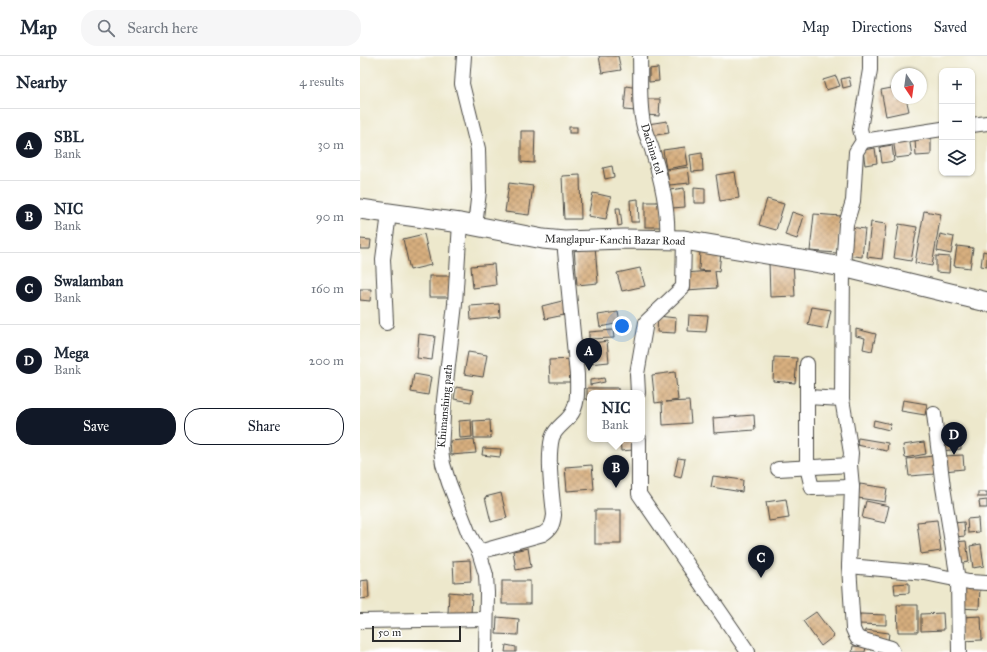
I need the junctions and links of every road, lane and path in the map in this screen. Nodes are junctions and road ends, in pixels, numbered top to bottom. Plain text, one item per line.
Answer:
1 (464, 56) edge
2 (640, 56) edge
3 (870, 56) edge
4 (987, 123) edge
5 (975, 125) edge
6 (939, 129) edge
7 (863, 141) junction
8 (360, 210) edge
9 (389, 214) junction
10 (468, 225) junction
11 (564, 241) junction
12 (676, 241) junction
13 (843, 267) junction
14 (987, 302) edge
15 (386, 323) dead end
16 (808, 364) dead end
17 (638, 390) edge
18 (807, 397) junction
19 (842, 400) junction
20 (934, 414) dead end
21 (638, 442) edge
22 (850, 465) junction
23 (807, 467) junction
24 (778, 469) dead end
25 (852, 487) junction
26 (479, 552) junction
27 (849, 566) junction
28 (958, 580) junction
29 (987, 583) edge
30 (486, 619) junction
31 (360, 621) edge
32 (486, 652) edge
33 (748, 652) edge
34 (893, 652) edge
35 (959, 652) edge

1 - 10 street, Khimanshing path
2 - 12 street, Dachina tol
3 - 7 street
4 - 5 street
6 - 7 street
7 - 13 street
8 - 9 street, Manglapur-Kanchi Bazar Road
9 - 10 street, Manglapur-Kanchi Bazar Road
9 - 15 street
10 - 11 street, Manglapur-Kanchi Bazar Road
10 - 26 street, Khimanshing path
11 - 12 street, Manglapur-Kanchi Bazar Road
11 - 26 street
12 - 13 street, Manglapur-Kanchi Bazar Road
12 - 17 street, Dachina tol
13 - 14 street, Manglapur-Kanchi Bazar Road
13 - 19 street
16 - 18 street
18 - 19 street
18 - 23 street
19 - 22 street
20 - 28 street
21 - 33 street
22 - 23 street
22 - 25 street
23 - 24 street
23 - 25 street
25 - 27 street
26 - 30 street, Khimanshing path
27 - 28 street
27 - 34 street
28 - 29 street
28 - 35 street
30 - 31 street
30 - 32 street, Khimanshing path

